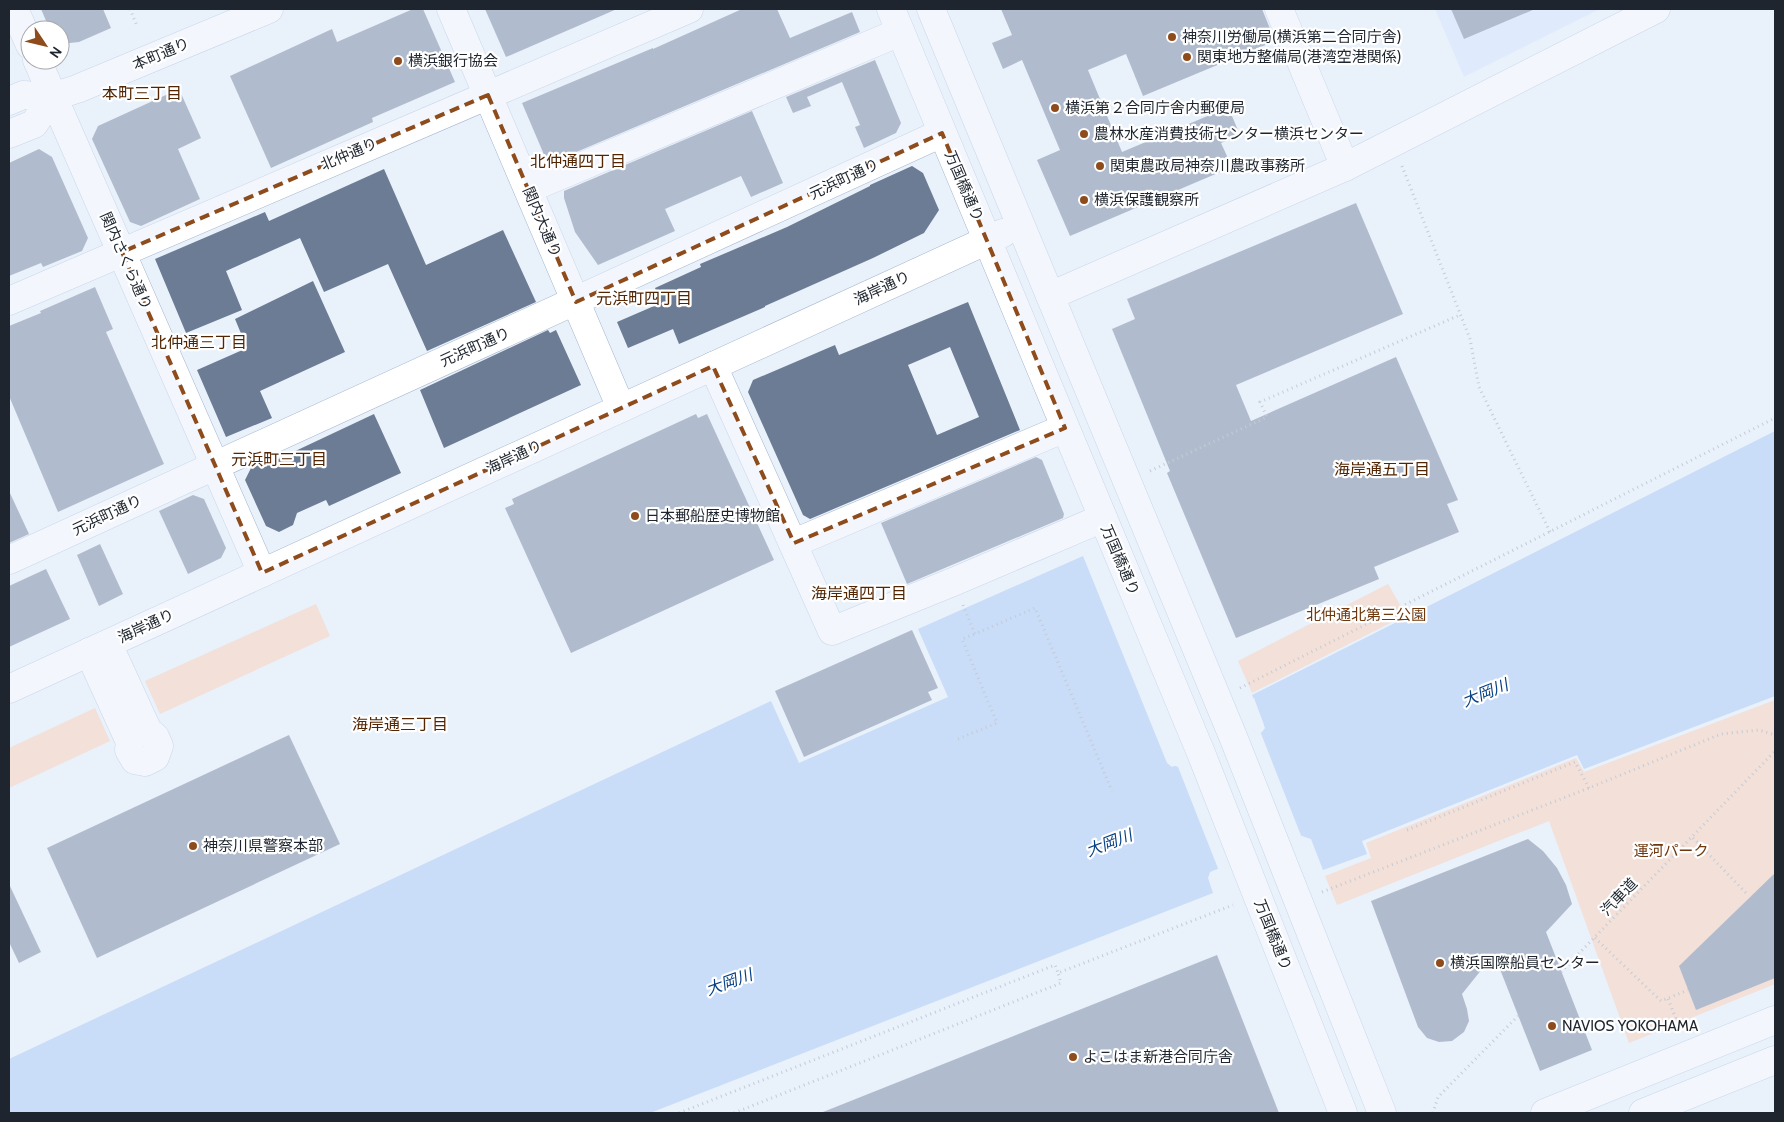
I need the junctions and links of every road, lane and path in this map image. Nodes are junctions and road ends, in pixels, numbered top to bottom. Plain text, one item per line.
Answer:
1 (14, 9) edge
2 (130, 9) edge
3 (269, 9) edge
4 (451, 9) edge
5 (689, 9) edge
6 (931, 9) edge
7 (1279, 9) edge
8 (1656, 9) edge
9 (896, 21) edge
10 (20, 22) edge
11 (137, 26) dead end
12 (41, 70) edge
13 (488, 95) junction
14 (52, 97) junction
15 (9, 100) edge
16 (942, 133) junction
17 (9, 134) edge
18 (1393, 142) junction
19 (1345, 167) junction
20 (528, 190) junction
21 (1020, 225) junction
22 (986, 240) junction
23 (122, 252) junction
24 (1050, 296) junction
25 (9, 301) edge
26 (576, 302) junction
27 (1460, 315) junction
28 (713, 366) junction
29 (621, 408) junction
30 (1775, 418) edge
31 (1065, 428) junction
32 (215, 466) junction
33 (1147, 472) dead end
34 (1103, 518) junction
35 (1550, 532) junction
36 (794, 543) junction
37 (9, 560) edge
38 (262, 573) junction
39 (953, 582) junction
40 (976, 634) junction
41 (9, 689) edge
42 (1238, 690) dead end
43 (1775, 736) edge
44 (958, 739) dead end
45 (1775, 751) edge
46 (1589, 788) junction
47 (1112, 791) dead end
48 (1408, 830) dead end
49 (1693, 838) junction
50 (1319, 893) dead end
51 (1747, 894) dead end
52 (1257, 895) junction
53 (1595, 938) junction
54 (1561, 972) dead end
55 (1058, 973) junction
56 (1688, 990) dead end
57 (1668, 999) junction
58 (1518, 1016) dead end
59 (1775, 1020) edge
60 (1682, 1035) dead end
61 (1775, 1060) edge
62 (678, 1113) edge
63 (734, 1113) edge
64 (1344, 1113) edge
65 (1382, 1113) edge
66 (1433, 1113) edge
67 (1545, 1113) edge
68 (1643, 1113) edge

1 - 10 main road
2 - 11 path
3 - 14 main road, 本町通り
4 - 13 main road, 関内大通り
5 - 13 main road, 北仲通り
6 - 21 main road
7 - 19 main road
8 - 18 main road
9 - 16 main road, 万国橋通り
9 - 20 main road
12 - 14 main road, 関内さくら通り
13 - 20 main road, 関内大通り
13 - 23 main road, 北仲通り
14 - 15 main road, 本町通り
14 - 17 main road
14 - 23 main road, 関内さくら通り
16 - 22 main road, 万国橋通り
16 - 26 main road, 元浜町通り
18 - 19 main road
18 - 27 path
19 - 24 main road
20 - 26 main road, 関内大通り
21 - 22 main road, 海岸通り
21 - 24 main road
22 - 28 main road, 海岸通り
22 - 31 main road, 万国橋通り
23 - 25 main road, 北仲通り
23 - 32 main road, 関内さくら通り
24 - 65 main road
26 - 29 main road, 関内大通り
26 - 32 main road, 元浜町通り
27 - 33 path
27 - 35 path
28 - 29 main road, 海岸通り
28 - 36 main road
29 - 38 main road, 海岸通り
30 - 35 path
31 - 34 main road, 万国橋通り
31 - 36 main road
32 - 37 main road, 元浜町通り
32 - 38 main road, 関内さくら通り
34 - 39 main road
34 - 52 main road, 万国橋通り
35 - 42 path
36 - 39 main road
38 - 41 main road, 海岸通り
39 - 40 path
40 - 44 path
40 - 47 path
43 - 46 path
45 - 49 path, 汽車道
46 - 48 path
46 - 50 path
49 - 51 path
49 - 53 path, 汽車道
52 - 55 path
52 - 64 main road, 万国橋通り
53 - 54 path, 汽車道
53 - 57 path
55 - 62 path
55 - 63 path
56 - 57 path
57 - 60 path
58 - 66 path
59 - 67 main road
61 - 68 main road

